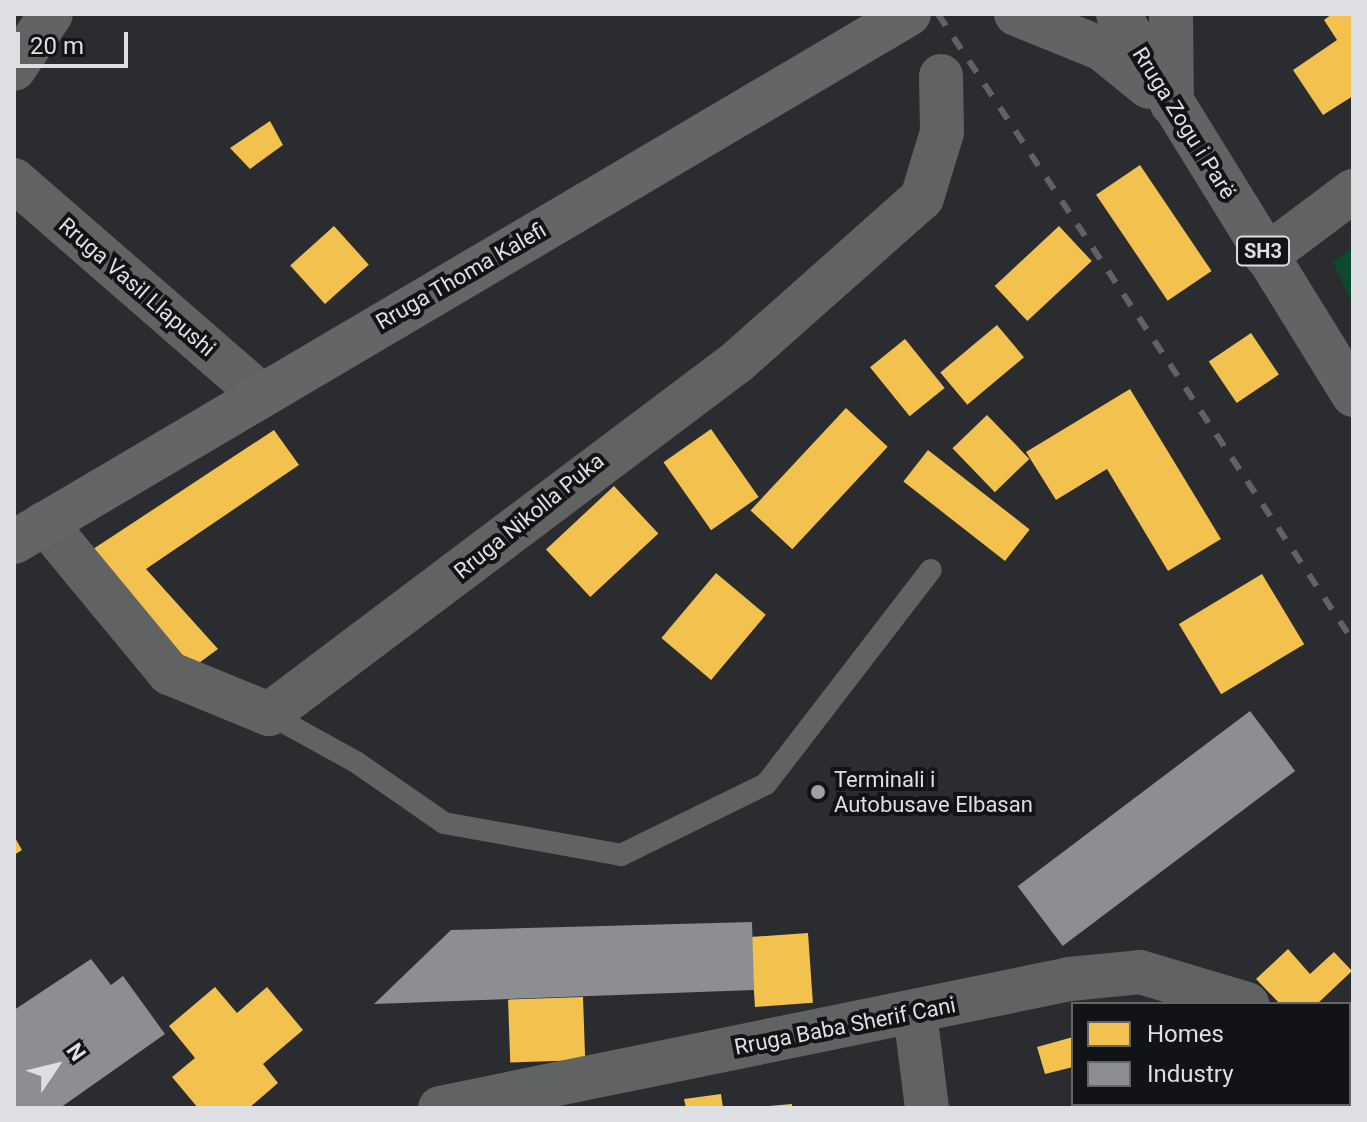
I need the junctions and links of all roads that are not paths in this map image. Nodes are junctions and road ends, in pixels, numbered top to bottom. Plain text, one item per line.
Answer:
1 (51, 14) edge
2 (909, 14) edge
3 (1016, 14) edge
4 (1118, 14) edge
5 (1171, 14) edge
6 (14, 69) edge
7 (941, 76) dead end
8 (1172, 106) junction
9 (14, 180) edge
10 (1348, 206) edge
11 (1266, 256) junction
12 (260, 394) junction
13 (1353, 395) edge
14 (29, 532) edge
15 (931, 570) dead end
16 (269, 714) junction
17 (1240, 1002) edge
18 (915, 1013) junction
19 (440, 1108) edge
20 (927, 1108) edge

1 - 6 street
2 - 12 main road, Rruga Thoma Kalefi
3 - 8 main road
4 - 8 main road, Rruga Zogu i Parë / SH3
5 - 8 main road
7 - 16 street, Rruga Nikolla Puka
8 - 11 main road, Rruga Zogu i Parë / SH3
9 - 12 street, Rruga Vasil Llapushi
10 - 11 street
11 - 13 main road, Rruga Zogu i Parë / SH3
12 - 14 main road, Rruga Thoma Kalefi
14 - 16 street
15 - 16 lane
17 - 18 street, Rruga Baba Sherif Cani
18 - 19 street, Rruga Baba Sherif Cani
18 - 20 street

